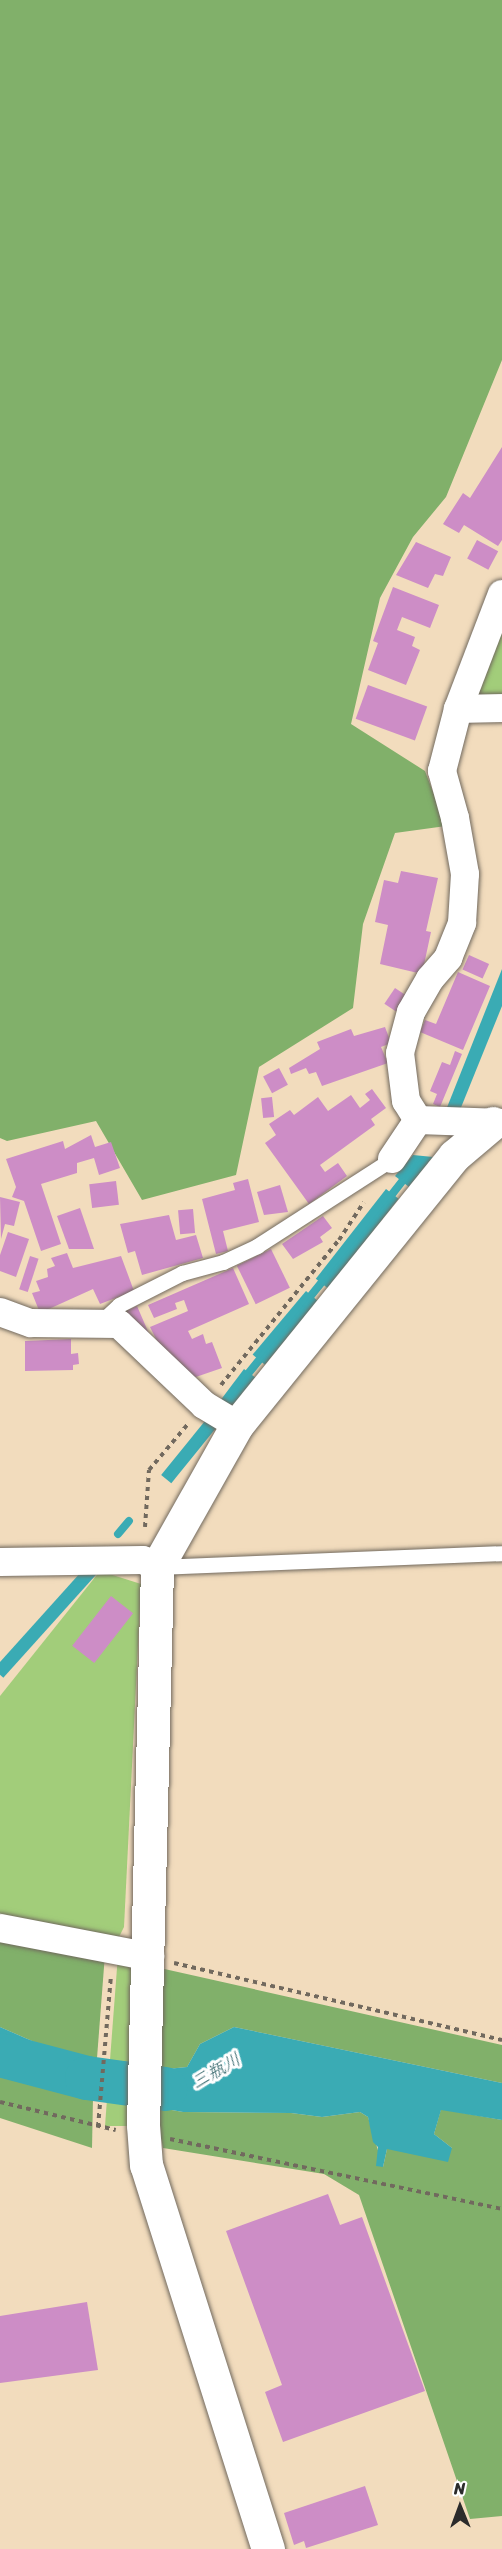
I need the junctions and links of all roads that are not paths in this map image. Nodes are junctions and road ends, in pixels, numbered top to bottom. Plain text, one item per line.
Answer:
1 (502, 594) edge
2 (502, 708) edge
3 (458, 709) junction
4 (418, 1120) junction
5 (497, 1123) edge
6 (393, 1159) joint
7 (0, 1312) edge
8 (102, 1321) junction
9 (219, 1414) junction
10 (502, 1553) edge
11 (0, 1563) edge
12 (150, 1563) junction
13 (0, 1928) edge
14 (150, 1957) junction
15 (268, 2549) edge

1 - 3 street
2 - 3 street
3 - 4 street
4 - 5 street
4 - 6 street
5 - 9 street
6 - 8 lane
7 - 8 street
8 - 9 street
9 - 12 street
10 - 12 lane
11 - 12 street
12 - 14 street
13 - 14 street
14 - 15 street

